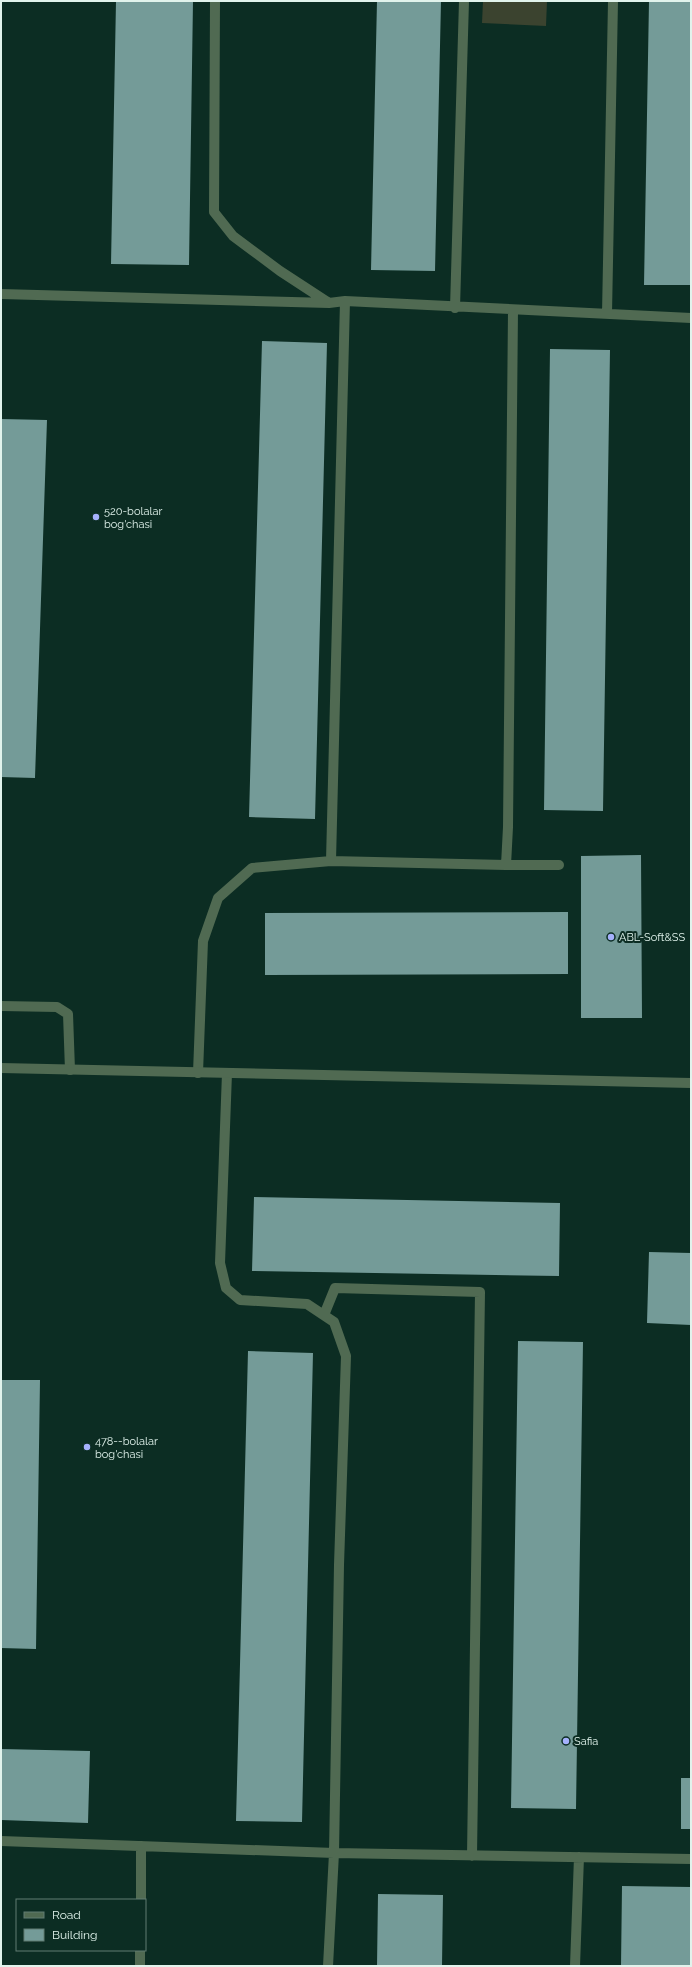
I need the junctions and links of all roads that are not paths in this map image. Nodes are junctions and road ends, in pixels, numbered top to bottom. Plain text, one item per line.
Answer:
1 (215, 1) edge
2 (464, 1) edge
3 (613, 1) edge
4 (1, 294) edge
5 (345, 301) junction
6 (329, 303) junction
7 (456, 308) junction
8 (513, 310) junction
9 (607, 314) junction
10 (691, 318) edge
11 (331, 861) junction
12 (506, 865) junction
13 (559, 865) dead end
14 (1, 1006) edge
15 (1, 1068) edge
16 (70, 1070) junction
17 (198, 1072) junction
18 (227, 1073) junction
19 (691, 1083) edge
20 (324, 1315) junction
21 (1, 1841) edge
22 (141, 1846) junction
23 (334, 1852) junction
24 (472, 1856) junction
25 (579, 1857) junction
26 (691, 1859) edge
27 (141, 1899) edge
28 (140, 1951) edge
29 (140, 1966) edge
30 (328, 1966) edge
31 (575, 1966) edge

1 - 6 street
2 - 7 street
3 - 9 street
4 - 6 street
5 - 6 street
5 - 7 street
5 - 11 street
7 - 8 street
8 - 9 street
8 - 12 street
9 - 10 street
11 - 12 street
11 - 17 street
12 - 13 street
14 - 16 street
15 - 16 street
16 - 17 street
17 - 18 street
18 - 19 street
18 - 20 street
20 - 23 street
20 - 24 street
21 - 22 street
22 - 23 street
22 - 27 street
23 - 24 street
23 - 30 street
24 - 25 street
25 - 26 street
25 - 31 street
28 - 29 street

